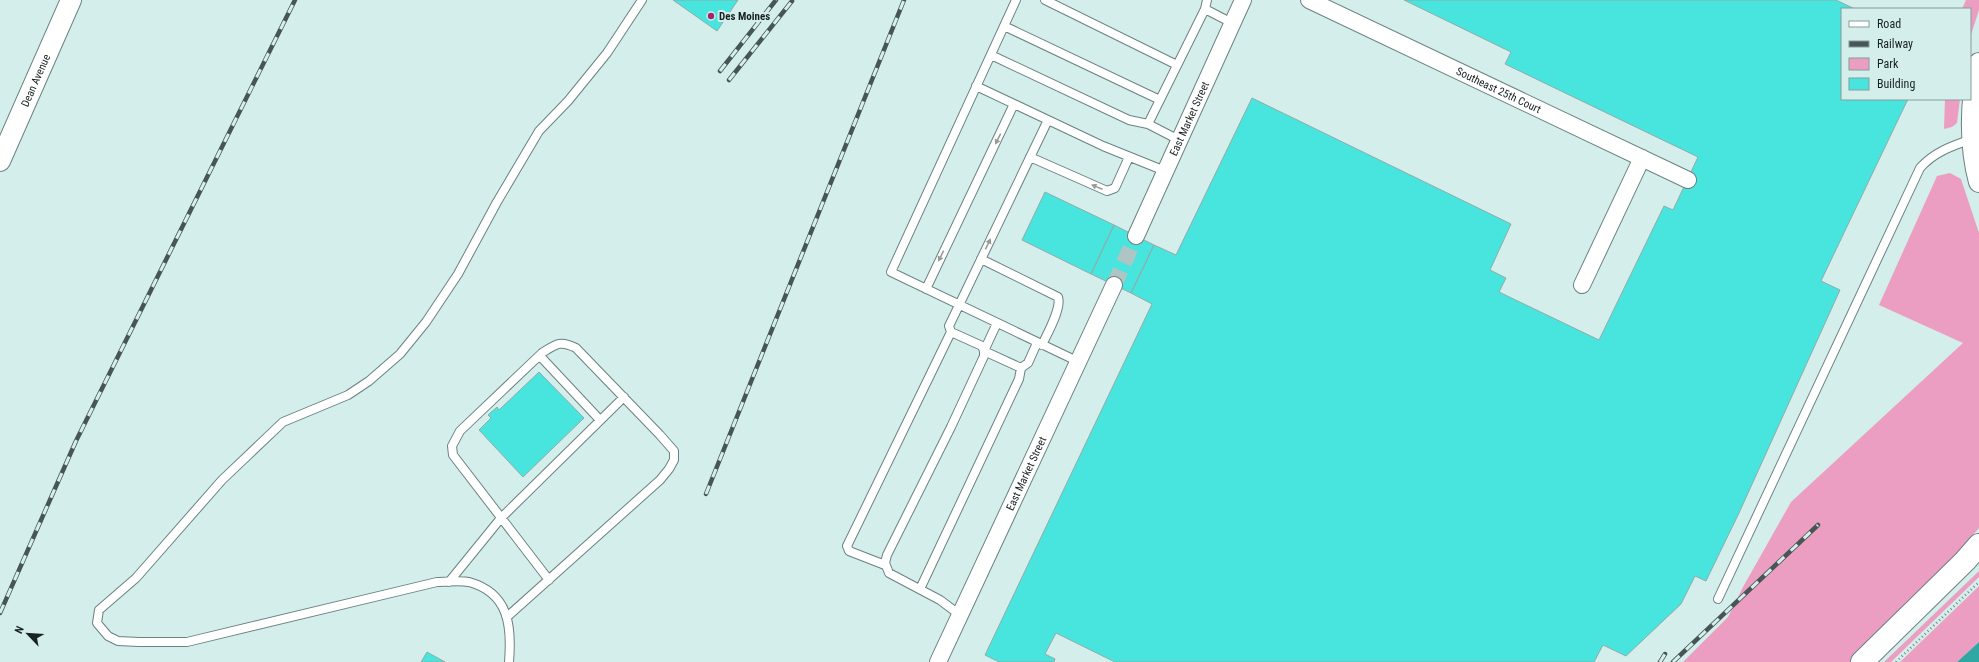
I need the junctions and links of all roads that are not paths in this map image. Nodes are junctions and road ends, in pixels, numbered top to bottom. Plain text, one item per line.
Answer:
1 (71, 0) edge
2 (642, 0) edge
3 (1016, 0) edge
4 (1045, 0) edge
5 (1206, 0) edge
6 (1243, 0) edge
7 (1309, 0) edge
8 (1205, 9) junction
9 (1232, 23) junction
10 (1004, 26) junction
11 (990, 55) junction
12 (1979, 63) edge
13 (1177, 65) junction
14 (976, 86) junction
15 (1160, 100) junction
16 (1014, 104) junction
17 (1048, 120) junction
18 (1148, 124) junction
19 (1972, 139) junction
20 (1179, 140) junction
21 (2, 153) edge
22 (1030, 157) junction
23 (1129, 157) junction
24 (1642, 158) junction
25 (1165, 171) junction
26 (1688, 180) dead end
27 (1979, 182) edge
28 (1136, 236) tunnel mouth
29 (981, 259) junction
30 (1114, 285) tunnel mouth
31 (1582, 285) dead end
32 (926, 289) junction
33 (959, 305) junction
34 (997, 323) junction
35 (951, 332) junction
36 (1040, 344) junction
37 (984, 351) junction
38 (540, 356) junction
39 (1079, 362) junction
40 (1021, 368) junction
41 (624, 397) junction
42 (600, 420) junction
43 (501, 518) junction
44 (1979, 545) edge
45 (885, 565) junction
46 (549, 580) junction
47 (449, 582) junction
48 (920, 589) junction
49 (1718, 599) dead end
50 (960, 615) junction
51 (508, 616) junction
52 (509, 662) edge
53 (938, 662) edge
54 (1862, 662) edge

1 - 21 street, Dean Avenue
2 - 47 lane
3 - 10 lane
4 - 13 lane
5 - 8 lane
6 - 9 street, East Market Street
7 - 24 street, Southeast 25th Court
8 - 9 lane
8 - 13 lane
9 - 20 street, East Market Street
10 - 11 lane
10 - 15 lane
11 - 14 lane
11 - 18 lane
12 - 19 street
13 - 15 lane
14 - 16 lane
14 - 32 lane
15 - 18 lane
16 - 17 lane
16 -> 32 lane
17 - 22 lane
17 - 23 lane
18 - 20 lane
19 - 27 street
19 - 49 lane
20 - 25 street, East Market Street
23 -> 22 lane
29 -> 22 lane
23 - 25 lane
24 - 26 street, Southeast 25th Court
24 - 31 street
25 - 28 street, East Market Street
29 - 33 lane
29 - 36 lane
30 - 39 street, East Market Street
32 - 33 lane
33 - 34 lane
33 - 35 lane
34 - 36 lane
34 - 37 lane
35 - 37 lane
35 - 45 lane
36 - 39 lane
36 - 40 lane
37 - 40 lane
37 - 45 lane
38 - 41 lane
38 - 42 lane
38 - 43 lane
39 - 50 street, East Market Street
40 - 48 lane
41 - 42 lane
41 - 46 lane
42 - 43 lane
43 - 46 lane
43 - 47 lane
44 - 54 main road
45 - 48 lane
46 - 51 lane
47 - 51 lane
48 - 50 lane
50 - 53 street, East Market Street
51 - 52 lane

